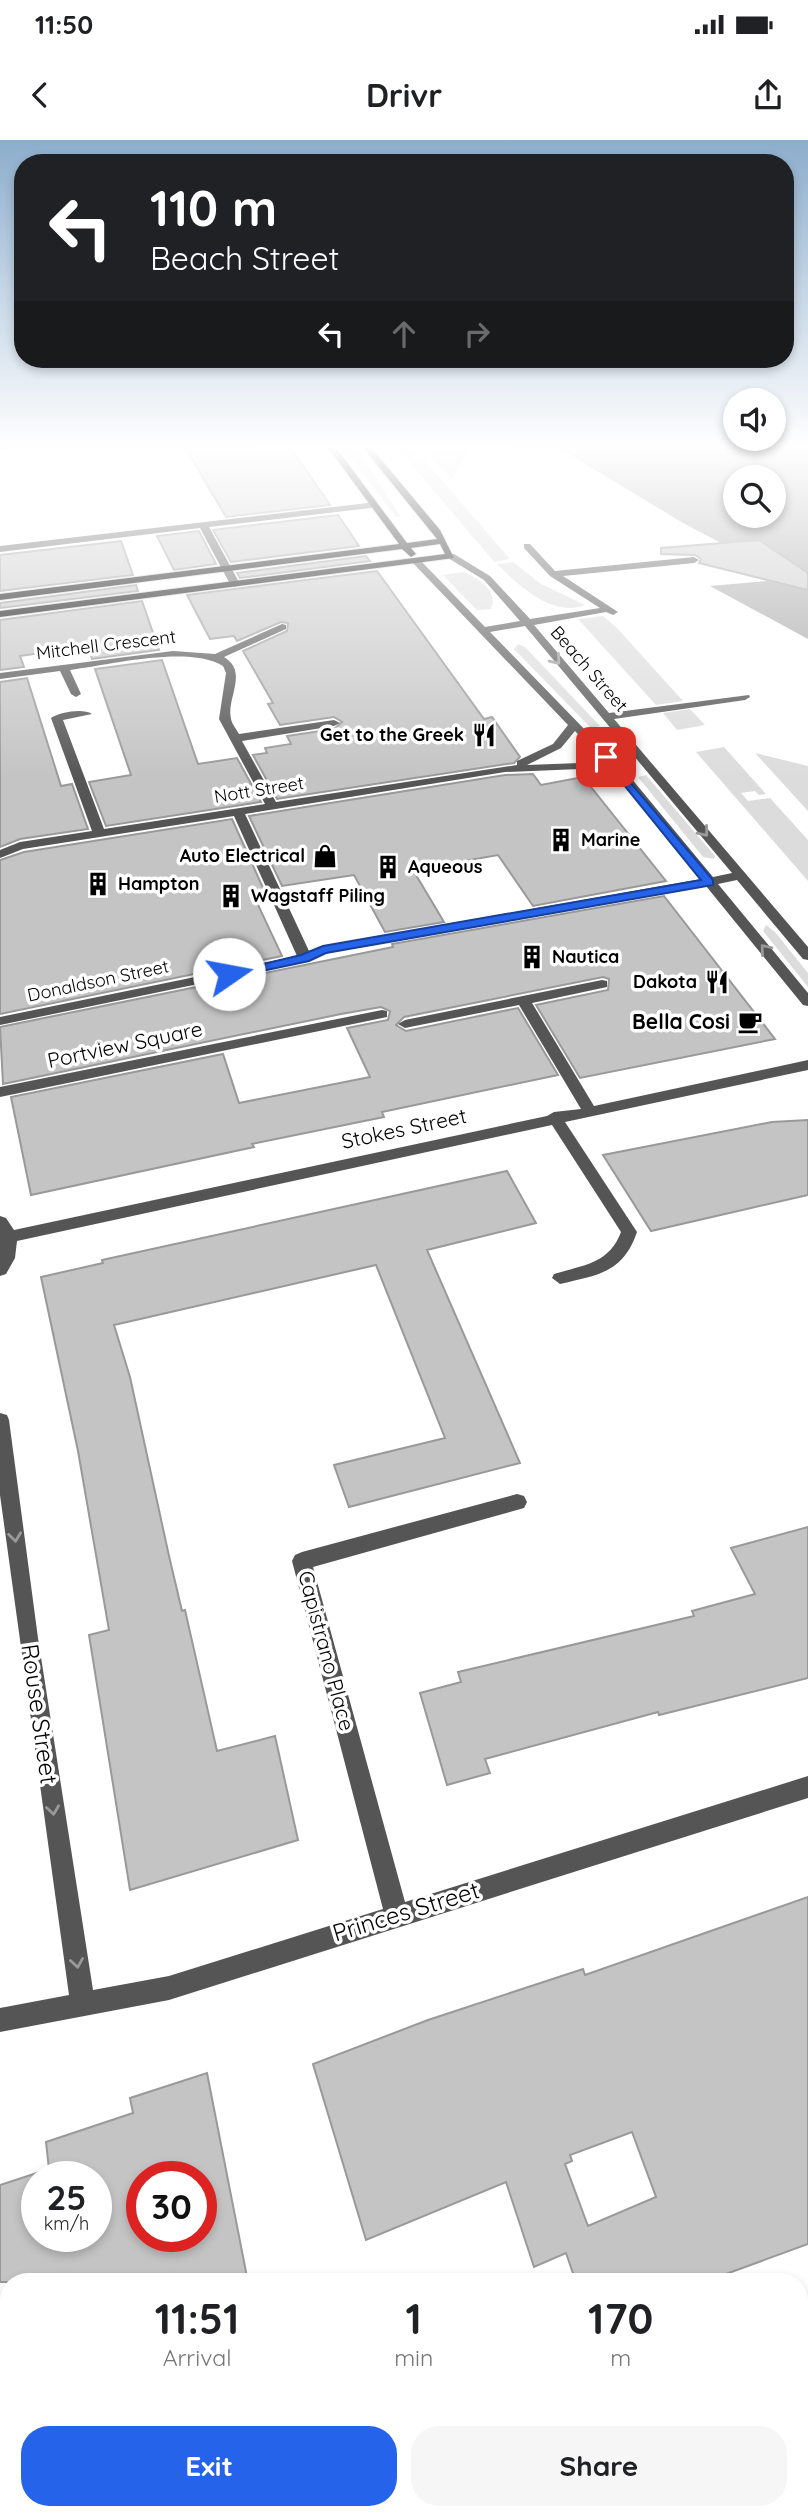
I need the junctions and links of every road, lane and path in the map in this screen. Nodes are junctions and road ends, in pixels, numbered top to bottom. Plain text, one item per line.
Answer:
1 (220, 556) edge
2 (324, 556) edge
3 (412, 556) edge
4 (452, 556) joint
5 (536, 556) edge
6 (694, 560) dead end
7 (416, 562) junction
8 (226, 568) junction
9 (553, 574) junction
10 (236, 584) junction
11 (0, 597) edge
12 (601, 611) dead end
13 (613, 611) dead end
14 (0, 614) edge
15 (527, 622) junction
16 (282, 627) dead end
17 (483, 630) junction
18 (216, 656) junction
19 (64, 668) junction
20 (0, 676) edge
21 (76, 694) dead end
22 (745, 697) dead end
23 (87, 714) dead end
24 (606, 718) junction
25 (334, 723) dead end
26 (573, 725) junction
27 (237, 738) junction
28 (607, 738) junction
29 (505, 769) junction
30 (622, 774) junction
31 (272, 806) junction
32 (238, 812) junction
33 (99, 833) junction
34 (0, 843) edge
35 (20, 846) junction
36 (0, 854) edge
37 (740, 876) junction
38 (709, 882) junction
39 (808, 956) edge
40 (305, 958) junction
41 (602, 984) dead end
42 (523, 1000) junction
43 (808, 1002) edge
44 (383, 1014) dead end
45 (0, 1021) edge
46 (405, 1024) dead end
47 (808, 1065) edge
48 (0, 1092) edge
49 (589, 1110) junction
50 (554, 1117) junction
51 (5, 1230) edge
52 (0, 1270) edge
53 (560, 1278) dead end
54 (0, 1420) edge
55 (517, 1502) dead end
56 (808, 1787) edge
57 (397, 1916) junction
58 (83, 2006) junction
59 (0, 2020) edge

1 - 8 street
2 - 8 main road
3 - 7 main road, Beach Street
4 - 7 main road
4 - 15 street, Beach Street
5 - 9 street
6 - 9 street
7 - 10 main road
7 - 17 street, Beach Street
8 - 10 street
8 - 11 main road
9 - 13 street
10 - 14 main road
12 - 15 street
15 - 17 street
15 -> 24 street, Beach Street
16 - 18 street, Mitchell Crescent
17 - 26 street, Beach Street
18 - 19 street, Mitchell Crescent
18 - 27 street
19 - 20 street, Mitchell Crescent
19 - 21 street
22 - 24 street
23 - 33 street
24 - 28 street, Beach Street
25 - 27 street
26 - 28 street, Beach Street
26 - 29 street, Nott Street
27 - 31 street
28 - 30 street, Beach Street
28 -> 37 street, Beach Street
29 - 30 street, Nott Street
29 - 31 street, Nott Street
30 - 38 street, Beach Street
31 - 32 street, Nott Street
32 - 33 street, Nott Street
32 - 40 street
33 - 35 street, Nott Street
34 - 35 street, Nott Street
35 - 36 street, Nott Street
37 - 38 street, Donaldson Street
37 - 39 street, Beach Street
38 - 40 street, Donaldson Street
43 -> 38 street, Beach Street
40 - 45 street, Donaldson Street
41 - 42 street
42 - 46 street
42 - 49 street
44 - 48 street, Portview Square
47 - 49 street, Stokes Street
49 - 50 street, Stokes Street
50 - 51 street, Stokes Street
50 - 53 street
51 - 52 street
54 -> 58 street, Rouse Street
55 - 57 street, Capistrano Place
56 - 57 street, Princes Street
57 - 58 street, Princes Street
58 - 59 street, Princes Street

